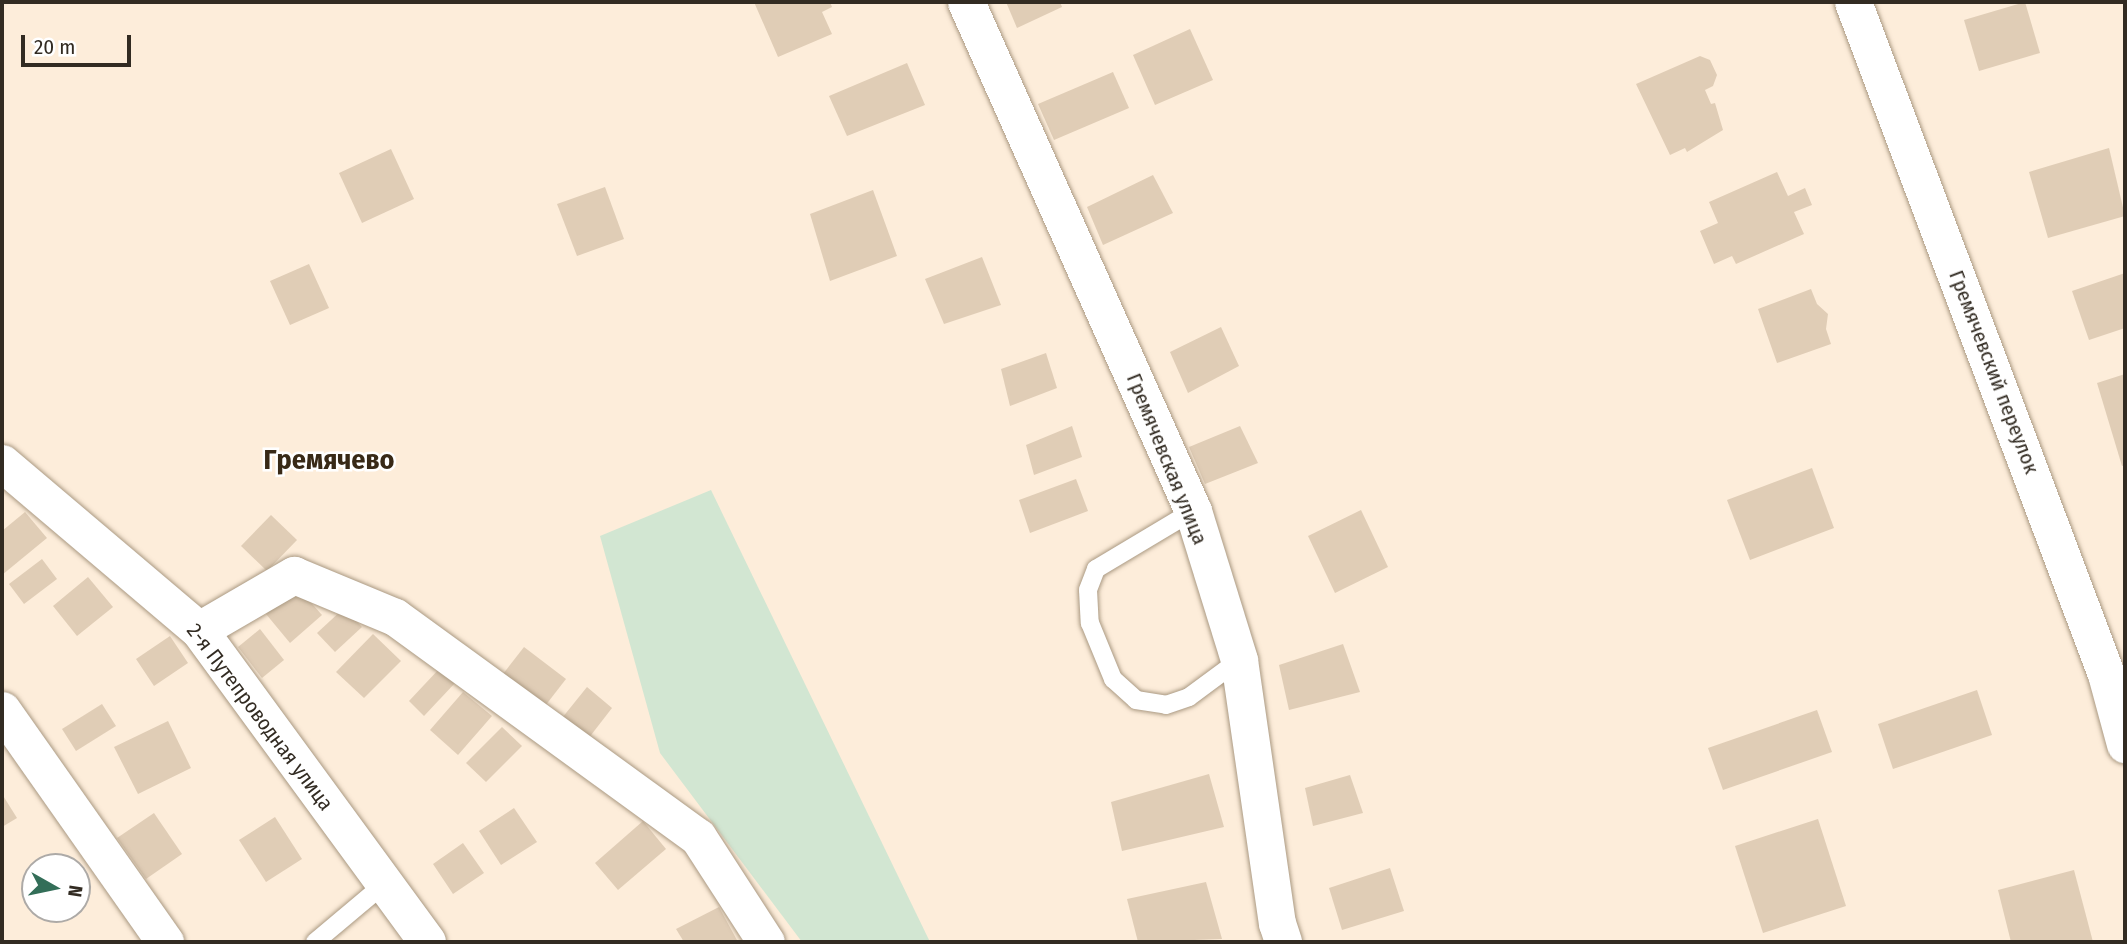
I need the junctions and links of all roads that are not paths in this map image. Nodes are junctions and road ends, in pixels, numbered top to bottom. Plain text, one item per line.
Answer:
1 (967, 2) edge
2 (1853, 2) edge
3 (2, 463) edge
4 (1193, 511) junction
5 (199, 630) junction
6 (1239, 660) junction
7 (2, 710) edge
8 (2125, 744) edge
9 (384, 884) junction
10 (165, 942) edge
11 (315, 942) edge
12 (427, 942) edge
13 (766, 942) edge
14 (1283, 942) edge

1 - 4 street, Гремячевская улица
2 - 8 street, Гремячевский переулок
3 - 5 street, 2-я Путепроводная улица
4 - 6 street, Гремячевская улица
4 - 6 lane
5 - 9 street, 2-я Путепроводная улица
5 - 13 street
6 - 14 street, Гремячевская улица
7 - 10 street
9 - 11 lane
9 - 12 street, 2-я Путепроводная улица

